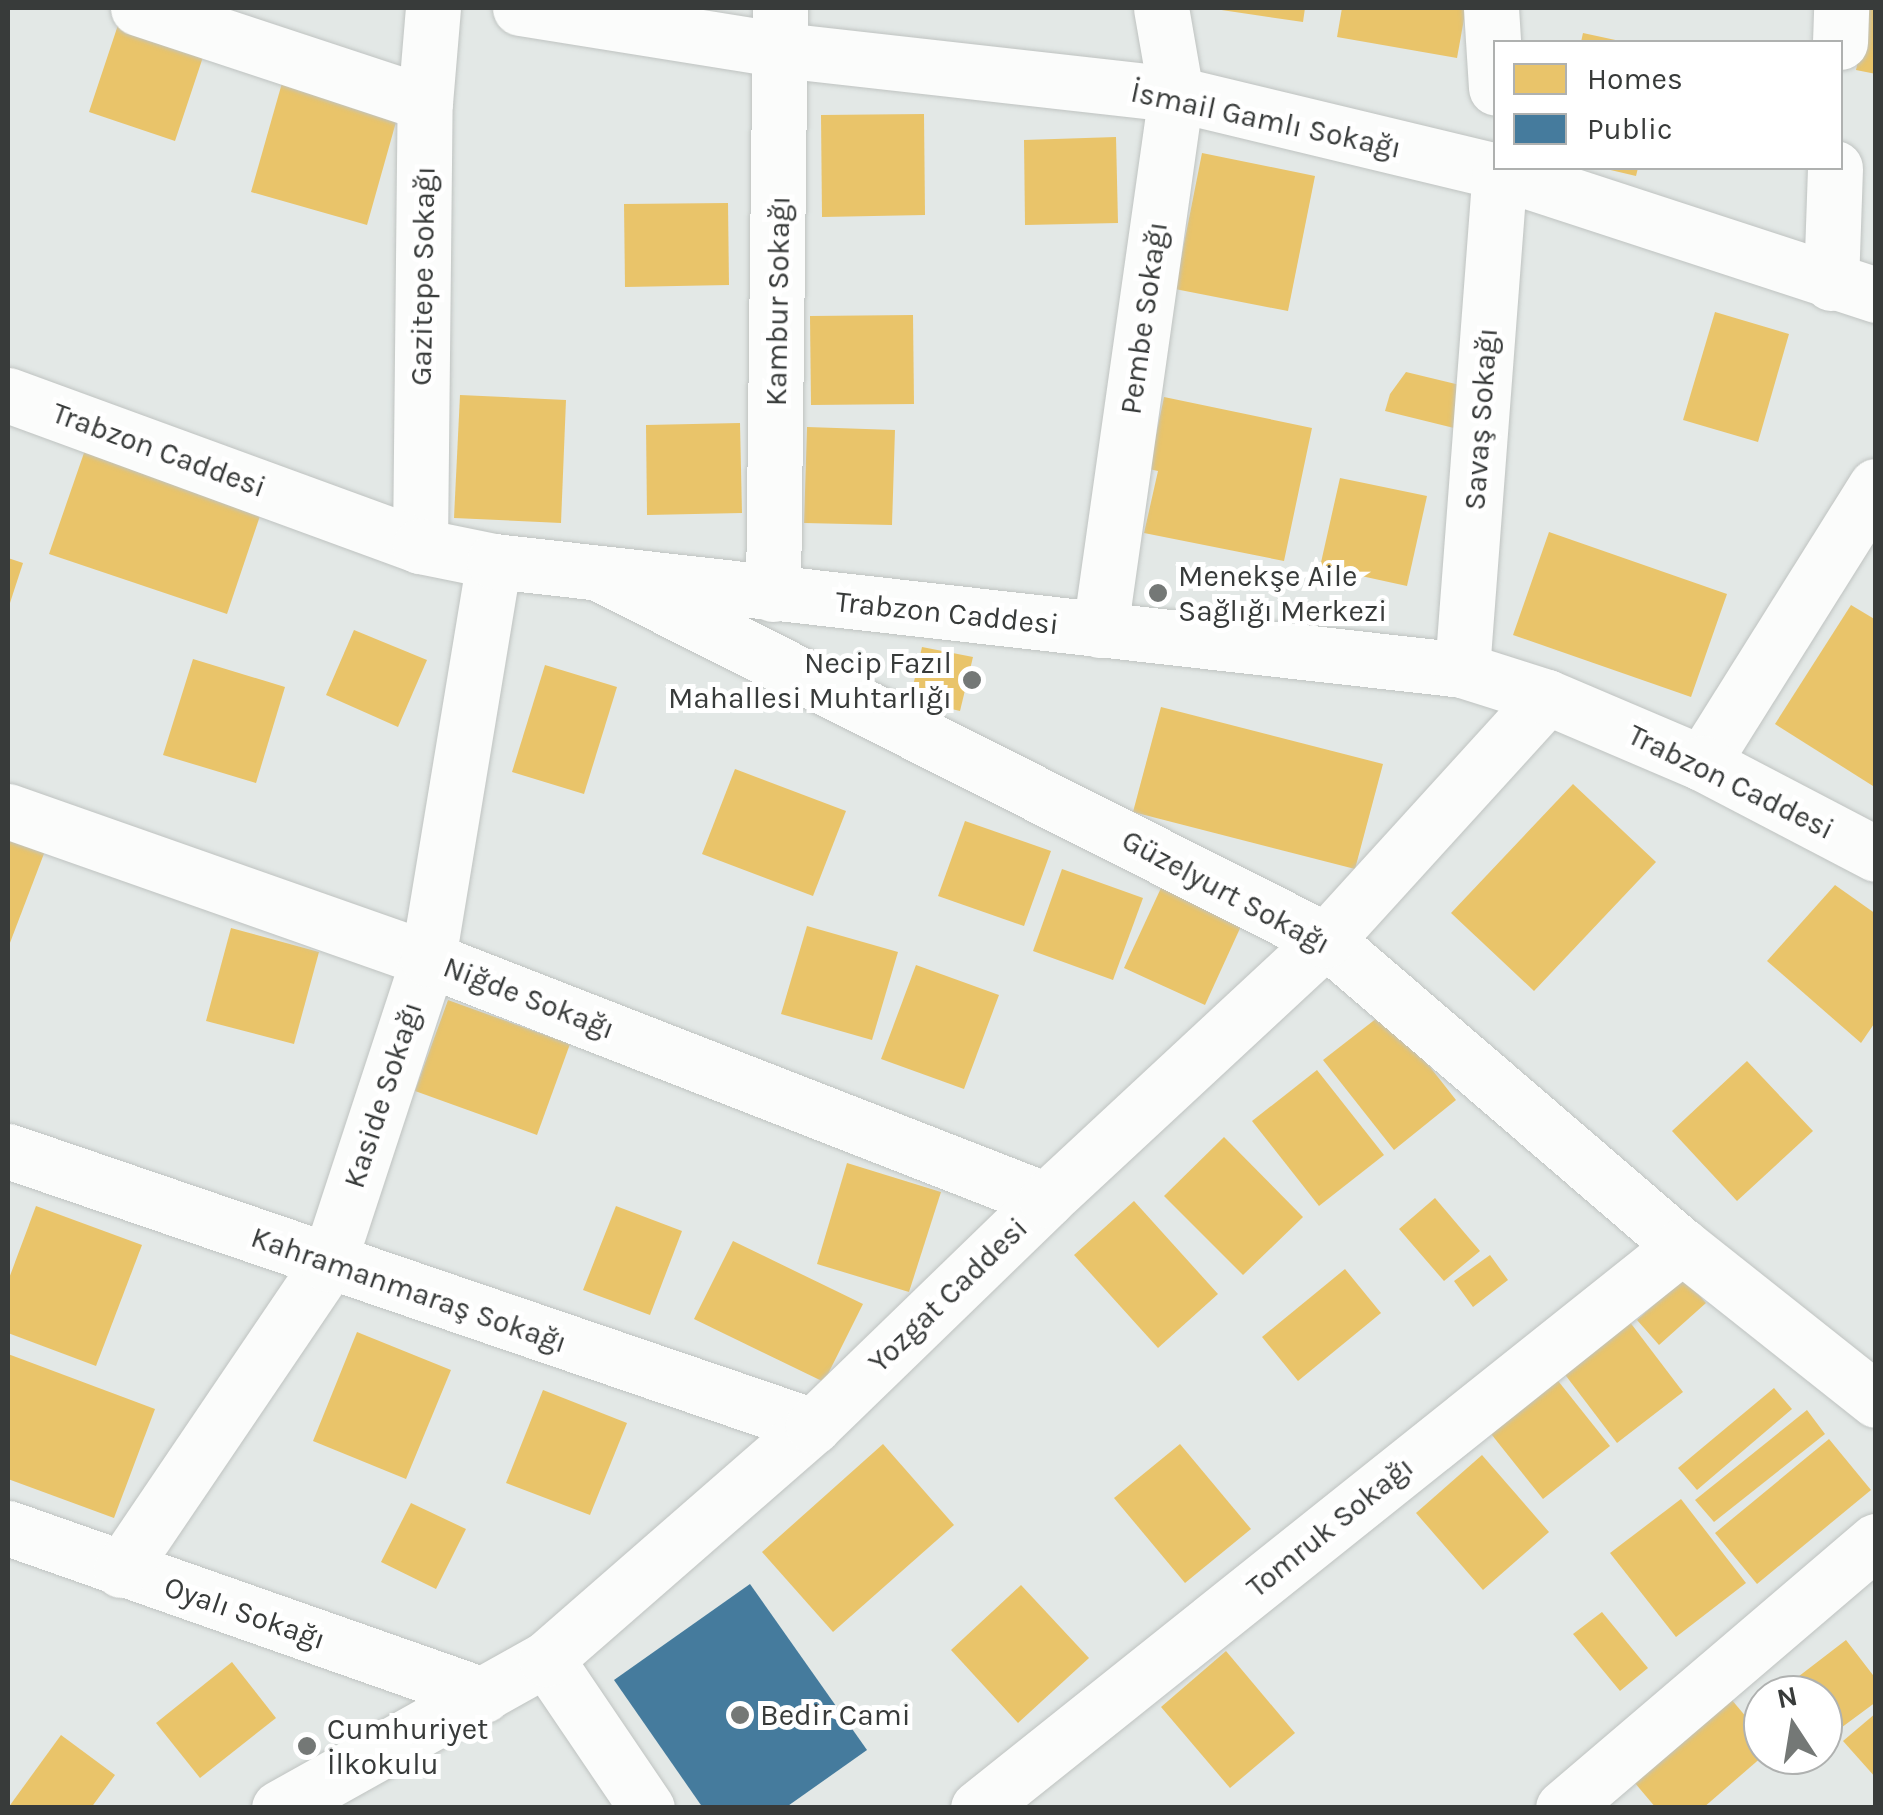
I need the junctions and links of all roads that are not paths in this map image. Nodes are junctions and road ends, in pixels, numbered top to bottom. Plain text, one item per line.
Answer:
1 (138, 8) edge
2 (433, 8) edge
3 (520, 8) edge
4 (1161, 8) edge
5 (1492, 8) edge
6 (1841, 8) edge
7 (781, 29) edge
8 (1494, 40) edge
9 (1840, 40) edge
10 (1176, 94) junction
11 (425, 103) junction
12 (1493, 168) edge
13 (1500, 170) edge
14 (1836, 170) edge
15 (1853, 289) edge
16 (8, 395) edge
17 (1876, 486) edge
18 (420, 546) junction
19 (494, 561) junction
20 (595, 571) junction
21 (773, 594) junction
22 (1100, 630) junction
23 (1462, 670) junction
24 (1547, 697) junction
25 (1702, 763) junction
26 (8, 811) edge
27 (1876, 854) edge
28 (1326, 940) junction
29 (428, 958) junction
30 (8, 1151) edge
31 (1046, 1200) junction
32 (1682, 1246) junction
33 (328, 1264) junction
34 (1876, 1400) edge
35 (813, 1426) junction
36 (8, 1528) edge
37 (1876, 1540) edge
38 (121, 1570) junction
39 (546, 1659) junction
40 (483, 1695) junction
41 (280, 1808) edge
42 (648, 1808) edge
43 (978, 1808) edge
44 (1563, 1808) edge

1 - 11 street
2 - 11 street, Gazitepe Sokağı
3 - 7 street, İsmail Gamlı Sokağı
4 - 10 street, Pembe Sokağı
5 - 8 street
6 - 9 street
7 - 10 street, İsmail Gamlı Sokağı
7 - 21 street, Kambur Sokağı
10 - 12 street, İsmail Gamlı Sokağı
10 - 22 street, Pembe Sokağı
11 - 18 street, Gazitepe Sokağı
13 - 15 street, İsmail Gamlı Sokağı
13 - 23 street, Savaş Sokağı
14 - 15 street
16 - 18 street, Trabzon Caddesi
17 - 25 street
18 - 19 street, Trabzon Caddesi
19 - 20 street, Trabzon Caddesi
19 - 29 street, Kaside Sokağı
20 - 21 street, Trabzon Caddesi
20 - 28 street, Güzelyurt Sokağı
21 - 22 street, Trabzon Caddesi
22 - 23 street, Trabzon Caddesi
23 - 24 street, Trabzon Caddesi
24 - 25 street, Trabzon Caddesi
24 - 28 street, Yozgat Caddesi
25 - 27 street, Trabzon Caddesi
26 - 29 street, Niğde Sokağı
28 - 31 street, Yozgat Caddesi
28 - 32 street, Güzelyurt Sokağı
29 - 31 street, Niğde Sokağı
29 - 33 street, Kaside Sokağı
30 - 33 street, Kahramanmaraş Sokağı
31 - 35 street, Yozgat Caddesi
32 - 34 street, Güzelyurt Sokağı
32 - 43 street, Tomruk Sokağı
33 - 35 street, Kahramanmaraş Sokağı
33 - 38 street, Kaside Sokağı
35 - 39 street, Yozgat Caddesi
36 - 38 street, Oyalı Sokağı
37 - 44 street
38 - 40 street, Oyalı Sokağı
39 - 40 street, Yozgat Caddesi
39 - 42 street
40 - 41 street, Yozgat Caddesi

